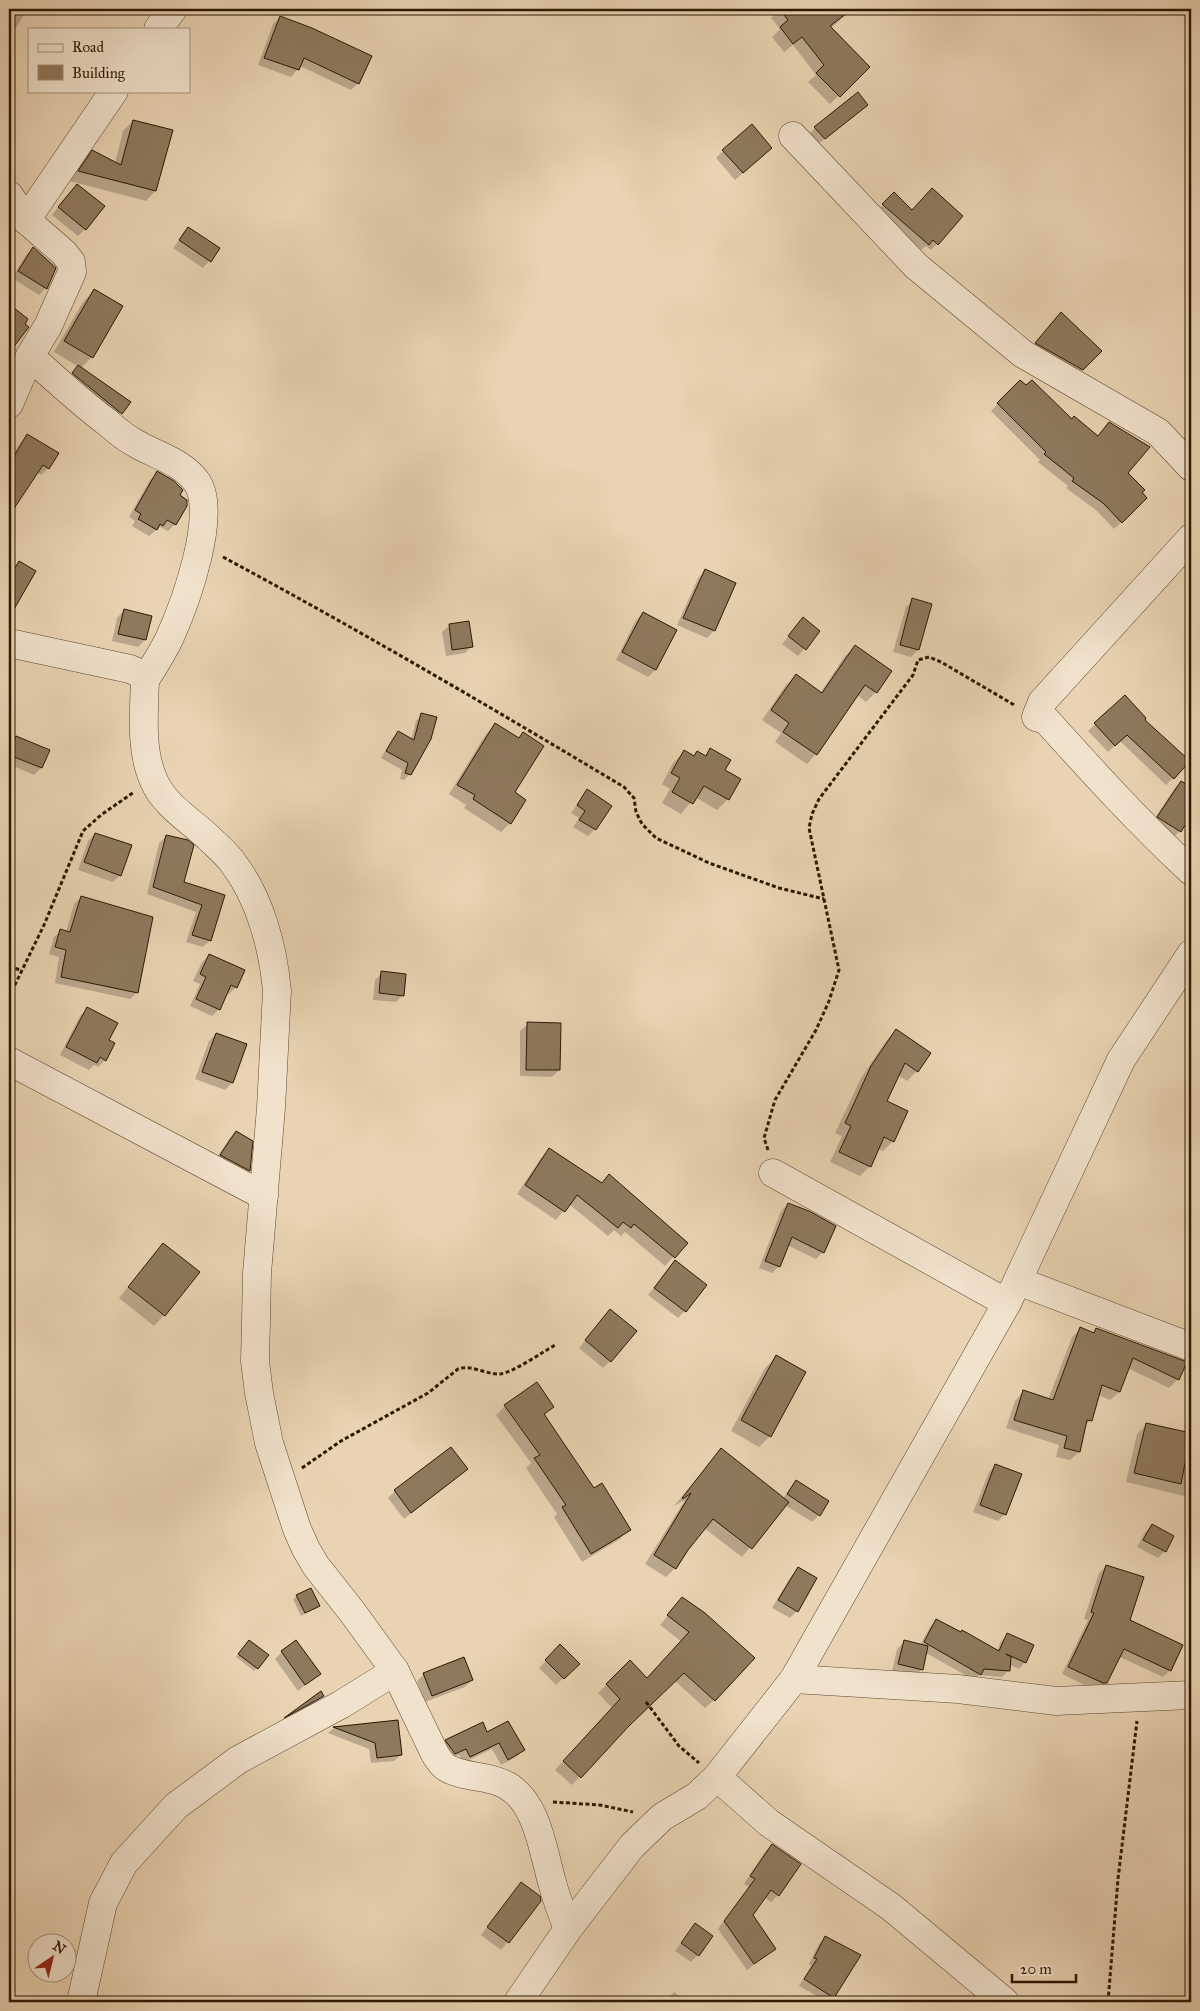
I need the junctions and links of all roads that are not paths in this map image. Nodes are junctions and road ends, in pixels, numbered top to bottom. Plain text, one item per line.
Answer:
1 (172, 9) edge
2 (159, 28) edge
3 (113, 92) edge
4 (793, 136) dead end
5 (9, 195) edge
6 (26, 220) junction
7 (30, 356) junction
8 (9, 404) edge
9 (1191, 467) edge
10 (1191, 538) edge
11 (9, 643) edge
12 (146, 680) junction
13 (1191, 871) edge
14 (1191, 954) edge
15 (9, 1062) edge
16 (773, 1173) road end
17 (264, 1196) junction
18 (1012, 1292) junction
19 (1191, 1347) edge
20 (395, 1671) junction
21 (794, 1679) junction
22 (1191, 1695) edge
23 (717, 1777) junction
24 (568, 1929) junction
25 (81, 2002) edge
26 (518, 2002) edge
27 (1004, 2002) edge

1 - 2 street
3 - 6 street
4 - 9 street
5 - 6 street
6 - 7 street
7 - 8 street
7 - 12 street
10 - 13 street
11 - 12 street
12 - 17 street
14 - 18 street
15 - 17 street
16 - 18 street
17 - 20 street
18 - 19 street
18 - 21 street
20 - 24 street
20 - 25 street
21 - 22 street
21 - 23 street
23 - 24 street
23 - 27 street
24 - 26 street

